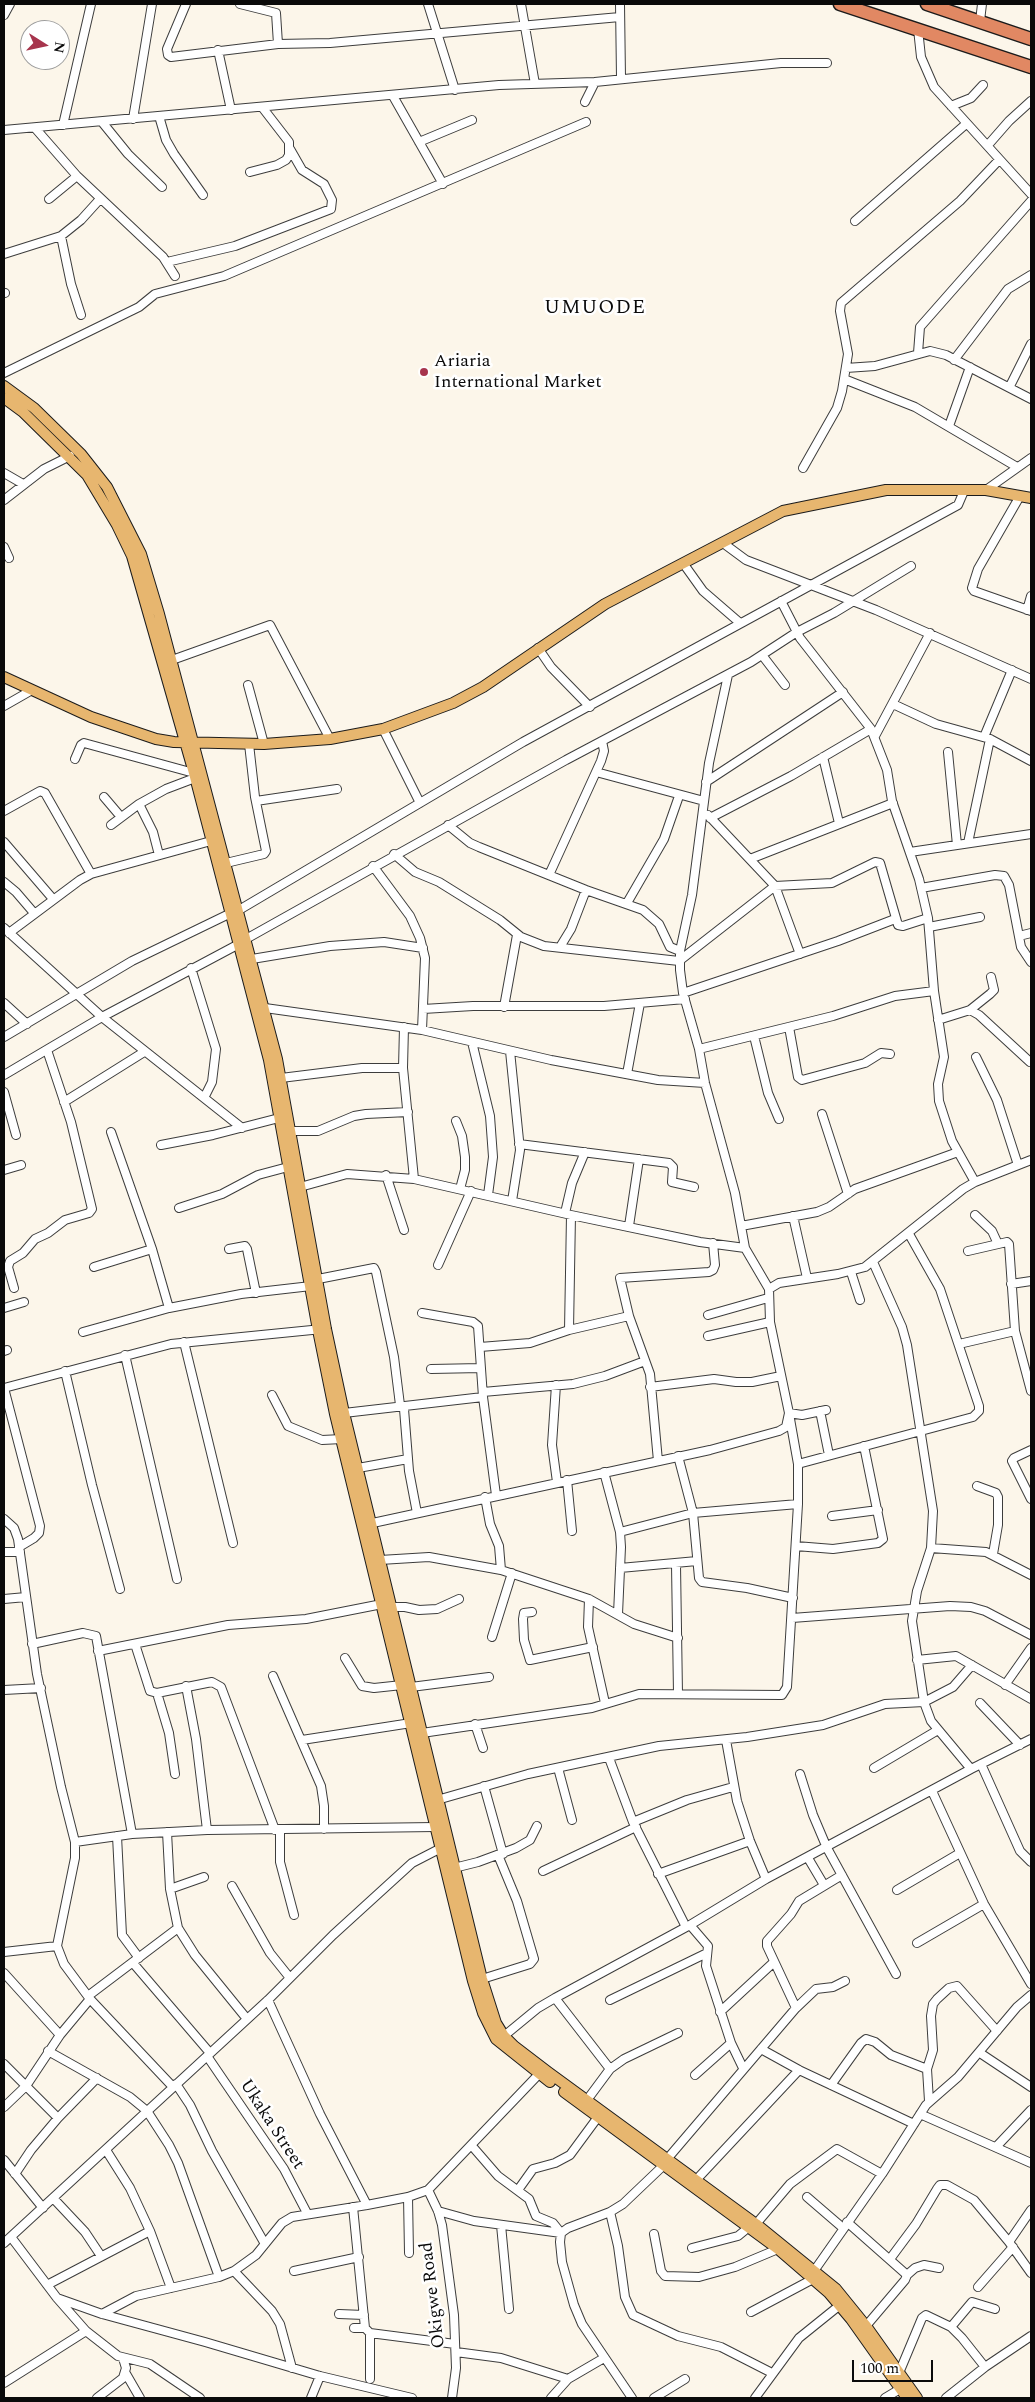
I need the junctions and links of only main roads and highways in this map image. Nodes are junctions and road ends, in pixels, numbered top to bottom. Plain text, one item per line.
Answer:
1 (840, 4) edge
2 (931, 4) edge
3 (1031, 39) edge
4 (1031, 67) edge
5 (4, 386) edge
6 (4, 398) edge
7 (1031, 498) edge
8 (4, 677) edge
9 (190, 742) junction
10 (235, 912) junction
11 (242, 941) junction
12 (314, 1283) junction
13 (322, 1329) junction
14 (368, 1524) junction
15 (387, 1606) junction
16 (406, 1686) junction
17 (444, 1847) junction
18 (666, 2161) junction
19 (753, 2226) junction
20 (813, 2275) junction
21 (903, 2387) junction
22 (907, 2398) edge
23 (917, 2398) edge

1 - 4 highway
2 - 3 highway
5 - 9 main road
6 - 9 main road
7 - 9 main road
8 - 9 main road
9 - 10 main road
9 - 10 main road
10 - 11 main road
11 - 12 main road
11 - 12 main road
12 - 13 main road
13 - 14 main road
13 - 14 main road
14 - 15 main road
14 - 15 main road
15 - 16 main road
16 - 17 main road
16 - 17 main road
17 - 18 main road
17 - 18 main road
18 - 19 main road
18 - 19 main road
19 - 20 main road
19 - 20 main road
20 - 21 main road
20 - 21 main road
21 - 22 main road
21 - 23 main road

